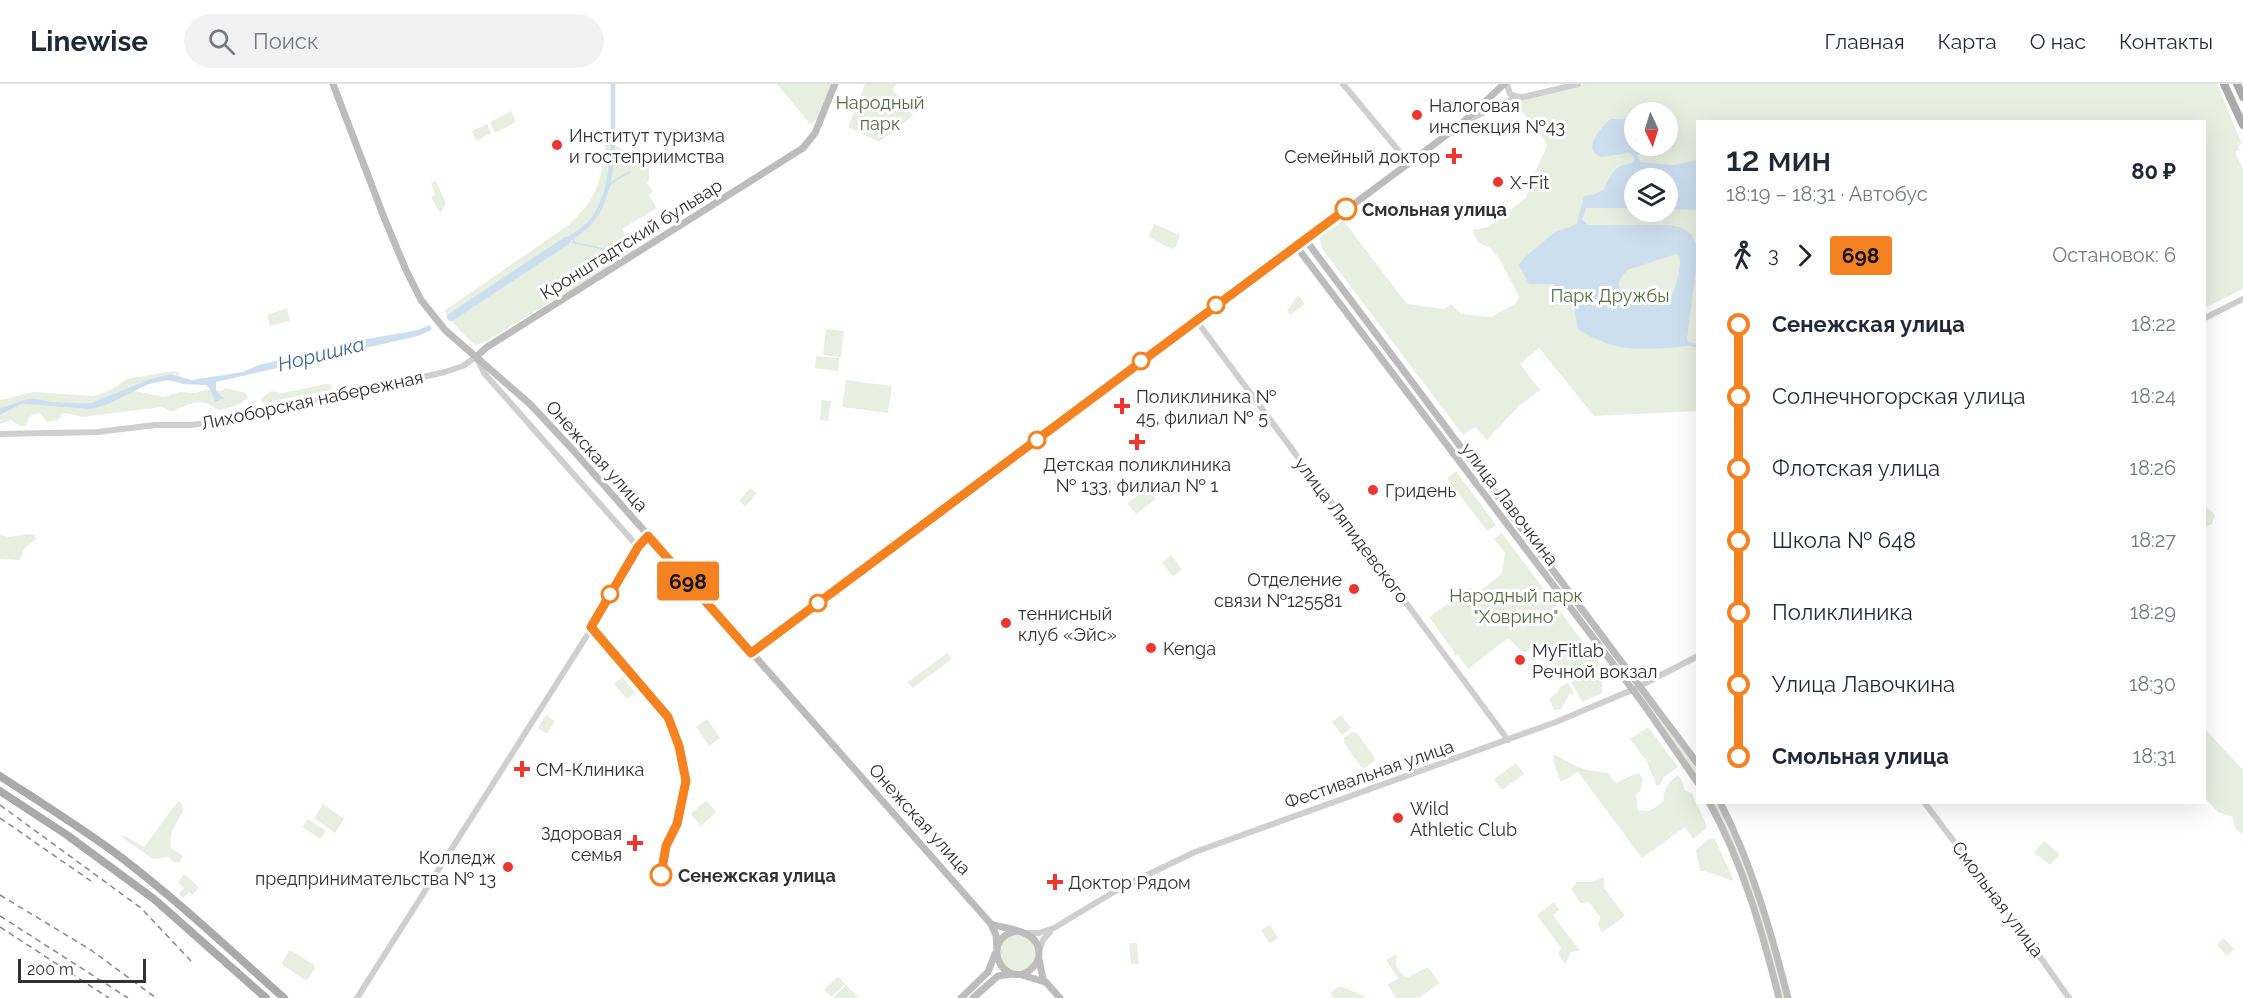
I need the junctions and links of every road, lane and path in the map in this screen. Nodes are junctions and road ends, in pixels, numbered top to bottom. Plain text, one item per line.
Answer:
1 (333, 84) edge
2 (835, 84) edge
3 (1343, 84) edge
4 (1506, 84) edge
5 (1567, 84) edge
6 (1578, 84) edge
7 (2224, 84) edge
8 (2237, 84) edge
9 (1558, 88) junction
10 (1520, 97) junction
11 (2243, 97) edge
12 (1460, 124) junction
13 (2243, 125) edge
14 (1407, 162) junction
15 (1305, 239) junction
16 (1296, 246) junction
17 (2243, 299) edge
18 (2206, 318) edge
19 (1196, 320) junction
20 (476, 357) junction
21 (463, 366) junction
22 (484, 373) junction
23 (0, 434) edge
24 (648, 536) junction
25 (638, 547) junction
26 (751, 653) junction
27 (1696, 657) edge
28 (1641, 686) junction
29 (1632, 690) junction
30 (1508, 740) junction
31 (1696, 761) edge
32 (0, 776) edge
33 (1696, 780) edge
34 (0, 791) edge
35 (1710, 804) edge
36 (1721, 804) edge
37 (1926, 804) edge
38 (992, 924) junction
39 (1768, 925) junction
40 (1054, 928) junction
41 (1760, 928) junction
42 (1021, 932) junction
43 (1772, 937) junction
44 (1763, 939) junction
45 (997, 950) junction
46 (1039, 954) junction
47 (1016, 974) junction
48 (1046, 983) junction
49 (266, 998) edge
50 (284, 998) edge
51 (357, 998) edge
52 (961, 998) edge
53 (973, 998) edge
54 (1060, 998) edge
55 (1779, 998) edge
56 (1788, 998) edge
57 (2069, 998) edge

1 - 20 main road, Онежская улица
2 - 20 main road, Кронштадтский бульвар
3 - 14 street
4 - 10 street
4 - 12 main road
5 - 9 street
6 - 9 street
7 - 13 main road
8 - 11 main road
9 - 10 street
10 - 12 street
12 - 14 main road
14 - 15 main road
15 - 16 main road
15 - 28 main road, улица Лавочкина
16 - 19 main road
16 - 29 main road, улица Лавочкина
17 - 18 street
19 - 26 main road
19 - 30 street, улица Ляпидевского
20 - 21 street, Лихоборская набережная
20 - 22 street
20 - 24 main road, Онежская улица
21 - 22 street
21 - 23 street, Лихоборская набережная
22 - 25 street
24 - 25 street
24 - 26 main road, Онежская улица
25 - 51 street
26 - 38 main road, Онежская улица
27 - 28 street, Фестивальная улица
28 - 29 street, Фестивальная улица
28 - 31 main road, улица Лавочкина
29 - 30 street, Фестивальная улица
29 - 33 main road, улица Лавочкина
30 - 40 street, Фестивальная улица
32 - 50 main road
34 - 49 main road
35 - 41 main road
36 - 39 main road
37 - 57 street, Смольная улица
38 - 42 main road
38 - 45 main road, Онежская улица
39 - 41 street
39 - 43 main road
40 - 42 street, Фестивальная улица
40 - 46 street, Фестивальная улица
41 - 44 main road
42 - 45 main road
42 - 46 main road
43 - 44 street
43 - 56 main road
44 - 55 main road
45 - 47 main road
45 - 52 main road
46 - 47 main road
46 - 48 main road
47 - 48 main road
47 - 53 main road
48 - 54 main road

